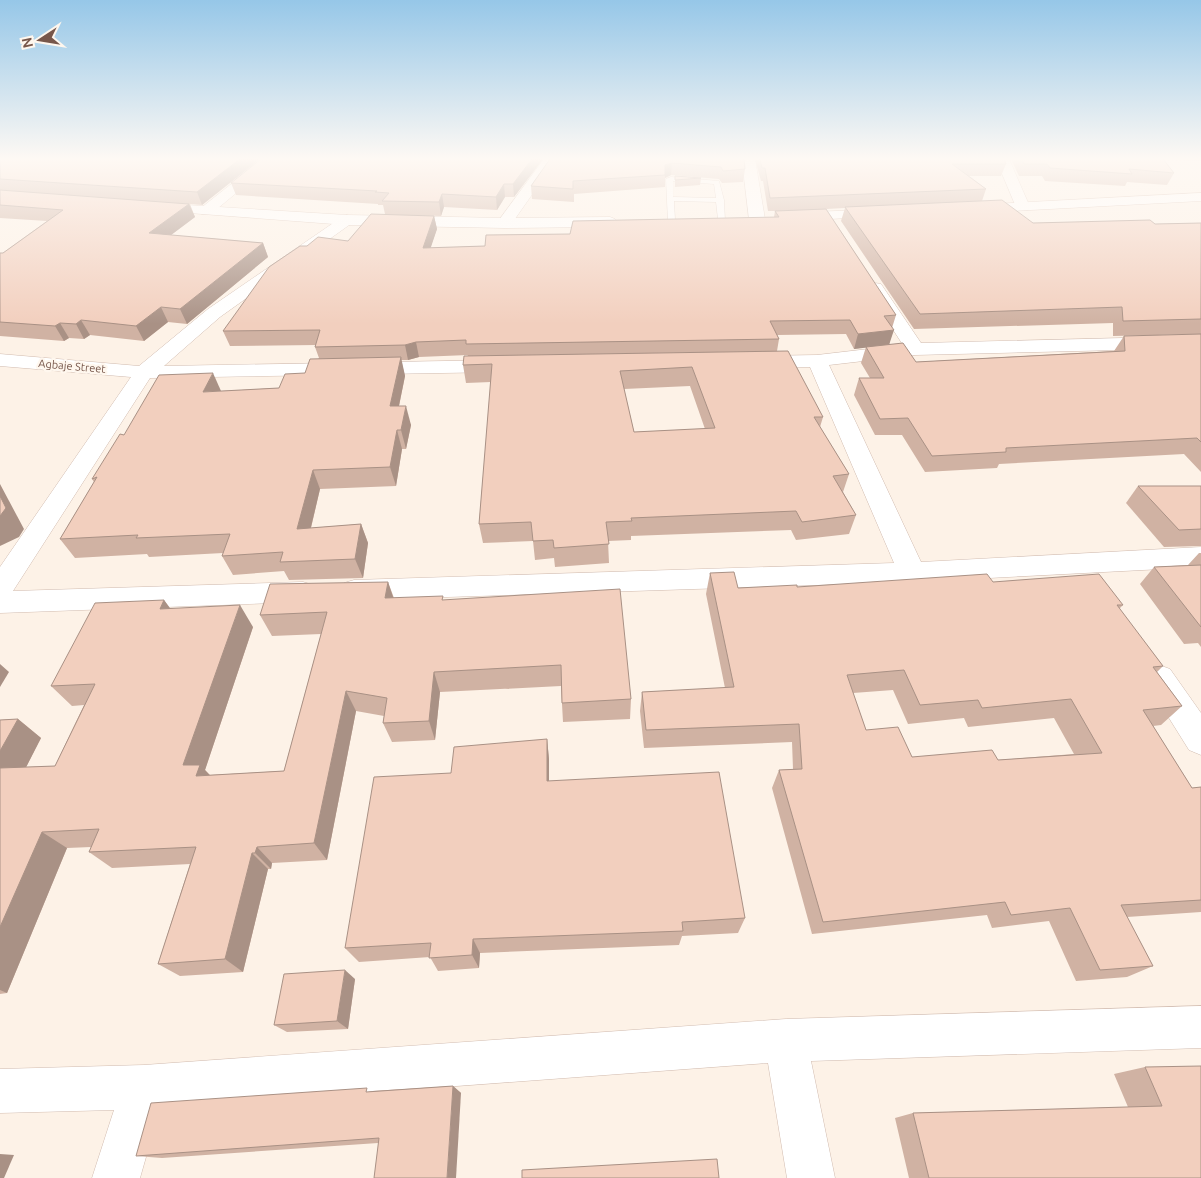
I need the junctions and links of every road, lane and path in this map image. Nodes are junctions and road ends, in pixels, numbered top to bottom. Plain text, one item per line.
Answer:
1 (262, 214) edge
2 (512, 214) edge
3 (667, 214) edge
4 (721, 214) edge
5 (756, 214) edge
6 (851, 214) edge
7 (828, 215) junction
8 (722, 219) junction
9 (757, 219) junction
10 (347, 220) junction
11 (688, 220) edge
12 (705, 220) edge
13 (622, 221) edge
14 (666, 221) joint
15 (505, 224) junction
16 (838, 231) edge
17 (864, 270) edge
18 (1201, 342) edge
19 (915, 349) junction
20 (0, 360) edge
21 (817, 361) junction
22 (738, 363) edge
23 (520, 366) edge
24 (144, 372) junction
25 (1201, 557) edge
26 (1081, 563) junction
27 (912, 572) junction
28 (1097, 587) edge
29 (0, 588) edge
30 (0, 602) edge
31 (1146, 660) edge
32 (1201, 740) edge
33 (1201, 1027) edge
34 (786, 1040) junction
35 (144, 1087) junction
36 (0, 1090) edge
37 (116, 1178) edge
38 (811, 1178) edge

1 - 10 street
2 - 15 street
3 - 14 lane
4 - 8 lane
5 - 9 street
6 - 7 street
7 - 9 street
7 - 16 street
8 - 9 street
8 - 12 street
10 - 15 street
10 - 24 street
11 - 14 street
13 - 15 street
17 - 19 street
18 - 19 street
19 - 21 street
20 - 24 street, Agbaje Street
21 - 22 street
21 - 27 street
23 - 24 street, Agbaje Street
24 - 29 street
25 - 26 street
26 - 27 street
26 - 28 street
27 - 30 street
31 - 32 street
33 - 34 street
34 - 35 street
34 - 38 street
35 - 36 street
35 - 37 street

